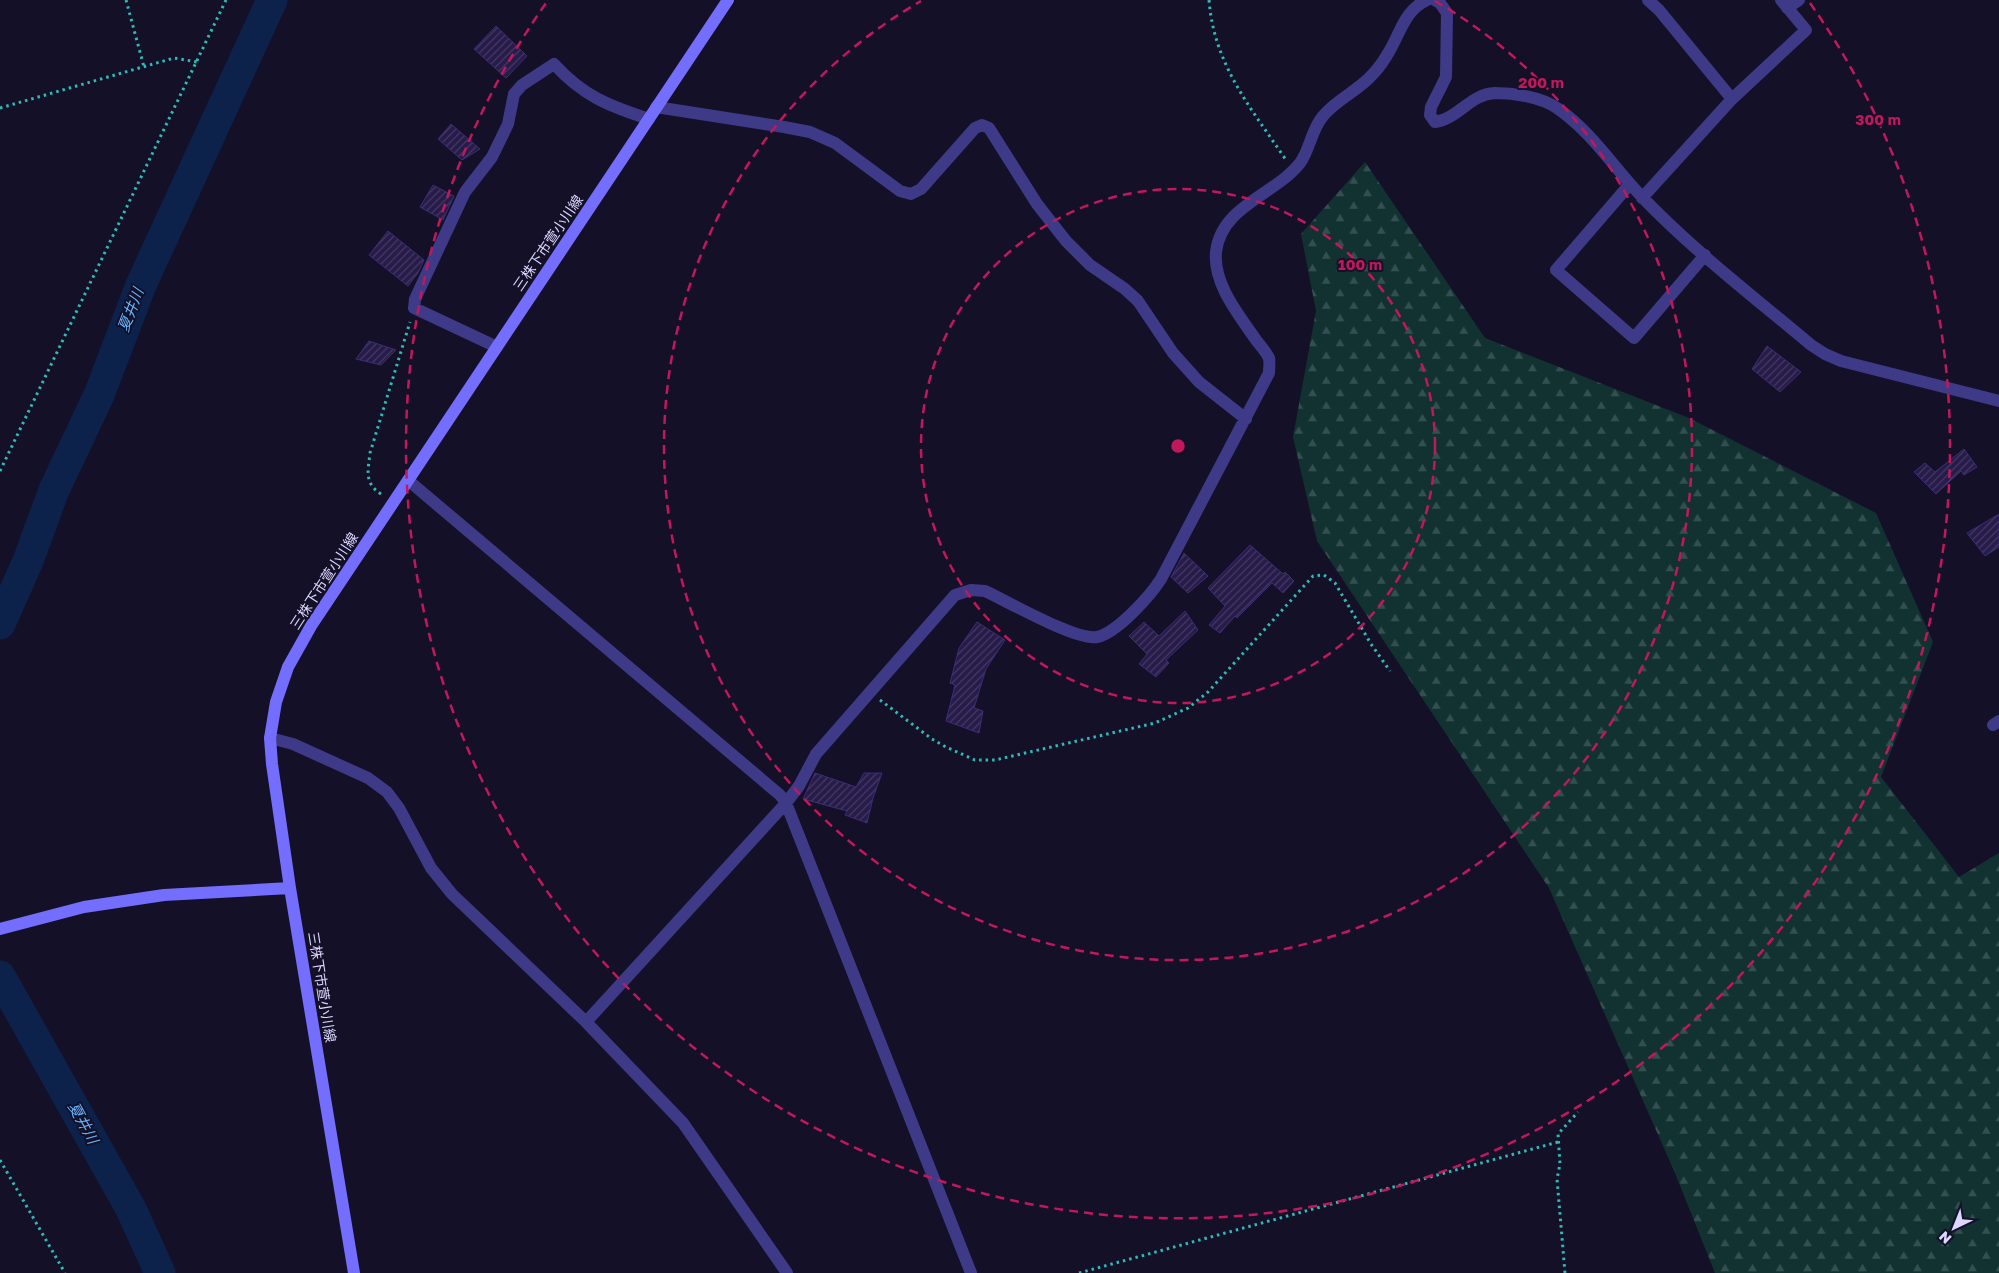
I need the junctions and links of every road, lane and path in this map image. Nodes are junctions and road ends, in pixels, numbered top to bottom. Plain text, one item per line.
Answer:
1 (126, 0) edge
2 (226, 0) edge
3 (728, 0) edge
4 (1209, 0) edge
5 (1427, 0) edge
6 (1435, 0) edge
7 (1648, 0) edge
8 (1799, 0) edge
9 (1784, 4) edge
10 (197, 62) junction
11 (144, 67) junction
12 (1732, 100) junction
13 (656, 107) junction
14 (0, 108) edge
15 (649, 119) junction
16 (1293, 171) junction
17 (1630, 184) junction
18 (1642, 198) junction
19 (1705, 256) junction
20 (414, 308) junction
21 (497, 347) junction
22 (1999, 401) edge
23 (1246, 418) junction
24 (0, 471) edge
25 (409, 481) junction
26 (394, 502) junction
27 (1390, 671) dead end
28 (869, 692) junction
29 (270, 738) junction
30 (786, 803) junction
31 (290, 888) junction
32 (0, 929) edge
33 (593, 1015) junction
34 (1578, 1112) dead end
35 (1558, 1142) junction
36 (0, 1160) edge
37 (65, 1273) edge
38 (354, 1273) edge
39 (787, 1273) edge
40 (971, 1273) edge
41 (1079, 1273) edge
42 (1566, 1273) edge

1 - 11 path
2 - 10 path
3 - 13 main road, 三株下市萱小川線
4 - 16 path
5 - 16 street
6 - 17 street
7 - 12 street
8 - 9 street
9 - 12 street
10 - 11 path
10 - 24 path
11 - 14 path
12 - 18 street
13 - 15 main road, 三株下市萱小川線
13 - 23 street
15 - 20 street
15 - 21 main road, 三株下市萱小川線
16 - 23 street
17 - 18 street
17 - 19 street
18 - 19 street
19 - 22 street
20 - 21 street
20 - 26 path
21 - 25 main road, 三株下市萱小川線
23 - 28 street
25 - 26 main road, 三株下市萱小川線
25 - 30 street
26 - 29 main road, 三株下市萱小川線
27 - 28 path
28 - 30 street
29 - 31 main road, 三株下市萱小川線
29 - 33 street
30 - 33 street
30 - 40 street
31 - 32 main road
31 - 38 main road, 三株下市萱小川線
33 - 39 street
34 - 35 path
35 - 41 path
35 - 42 path
36 - 37 path

